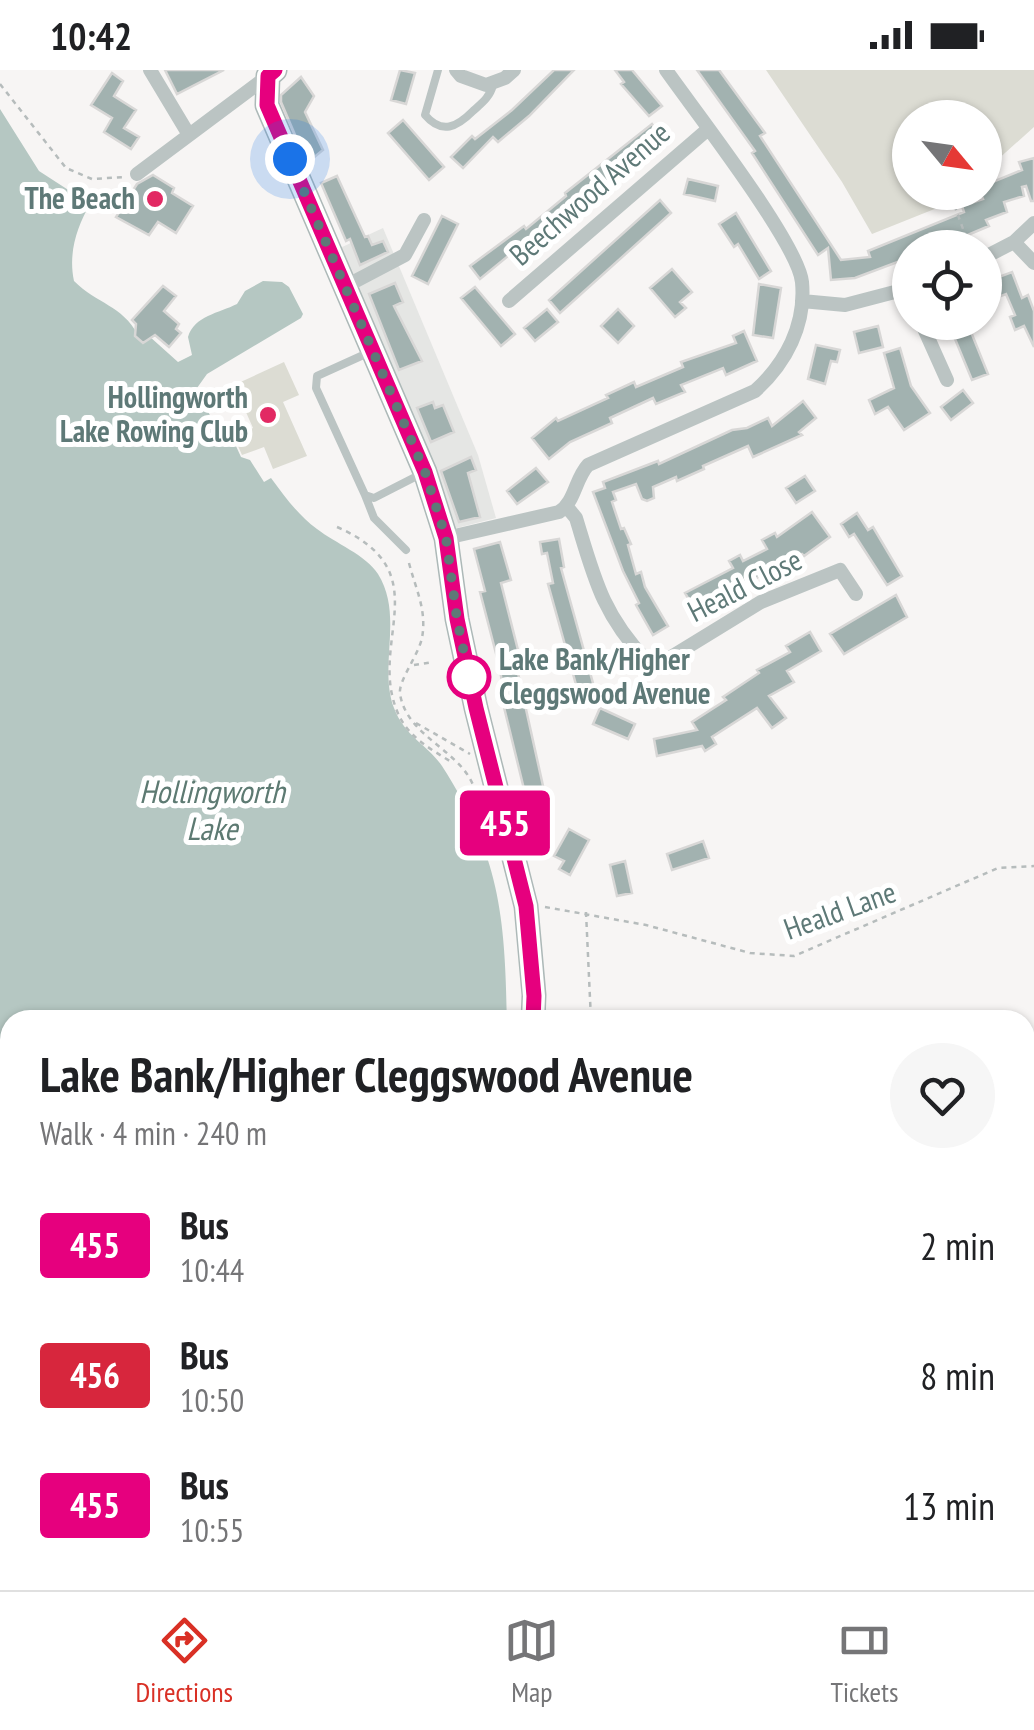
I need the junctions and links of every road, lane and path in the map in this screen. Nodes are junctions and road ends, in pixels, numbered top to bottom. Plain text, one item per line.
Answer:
1 (150, 70) edge
2 (438, 70) edge
3 (456, 70) edge
4 (514, 70) edge
5 (666, 70) edge
6 (269, 72) edge
7 (493, 83) junction
8 (0, 84) edge
9 (707, 130) junction
10 (189, 135) junction
11 (137, 174) joint
12 (424, 220) dead end
13 (1034, 223) edge
14 (1014, 242) junction
15 (1002, 248) edge
16 (1034, 263) edge
17 (346, 286) junction
18 (892, 294) edge
19 (509, 301) dead end
20 (802, 302) junction
21 (928, 340) edge
22 (372, 351) junction
23 (947, 380) dead end
24 (425, 472) junction
25 (365, 495) junction
26 (567, 507) junction
27 (337, 527) dead end
28 (446, 538) junction
29 (406, 550) joint
30 (856, 594) dead end
31 (432, 662) dead end
32 (412, 666) junction
33 (400, 681) junction
34 (391, 682) junction
35 (400, 693) junction
36 (392, 695) junction
37 (412, 721) junction
38 (478, 762) dead end
39 (463, 769) junction
40 (490, 840) dead end
41 (1034, 866) edge
42 (538, 906) dead end
43 (586, 912) junction
44 (533, 1010) edge
45 (591, 1010) edge

1 - 10 street
2 - 7 lane
3 - 7 street
4 - 7 street
5 - 9 street
6 - 10 street
6 - 17 main road
8 - 11 path
9 - 19 street, Beechwood Avenue
9 - 20 street
10 - 11 street
12 - 17 street
13 - 14 street
14 - 15 street
14 - 16 street
17 - 22 main road
18 - 20 street
20 - 26 street
21 - 23 street
22 - 24 main road
22 - 25 lane
24 - 25 lane
24 - 28 main road
25 - 29 lane
26 - 28 street
26 - 30 street, Heald Close
27 - 34 path
28 - 44 main road
29 - 32 path
31 - 32 path
32 - 33 path
33 - 34 path
33 - 35 path
34 - 36 path
35 - 36 path
35 - 37 path
36 - 39 path
37 - 38 path
37 - 39 path
39 - 40 path
41 - 43 path, Heald Lane
42 - 43 path, Heald Lane
43 - 45 path

